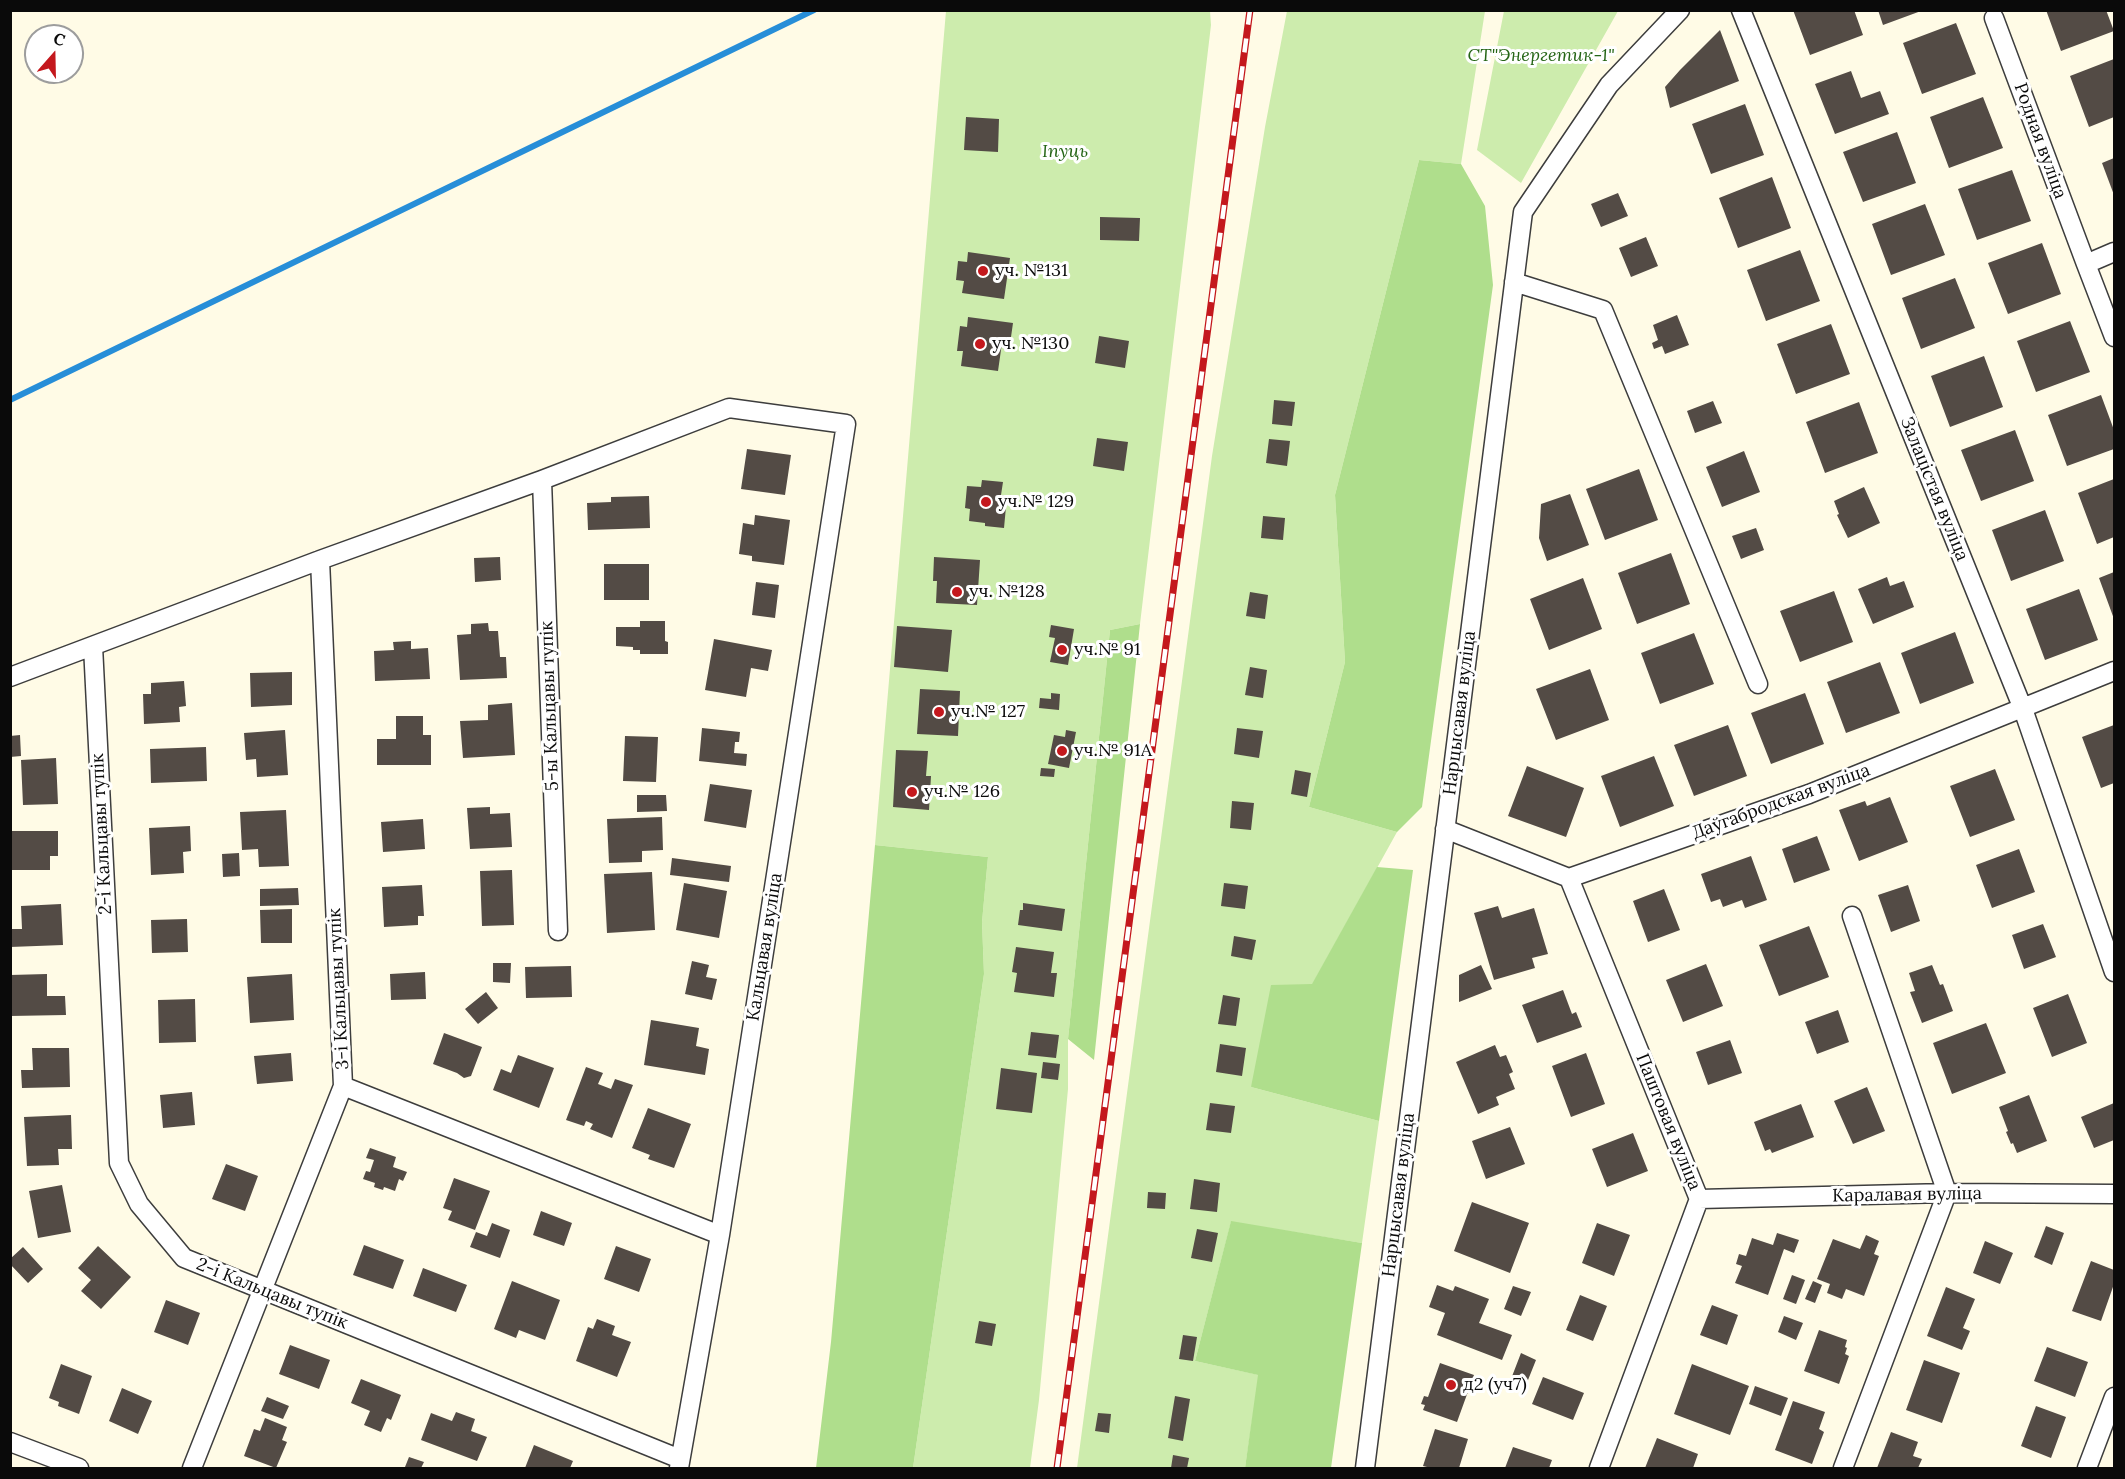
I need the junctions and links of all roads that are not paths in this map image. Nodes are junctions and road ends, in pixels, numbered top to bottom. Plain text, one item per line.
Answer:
1 (1680, 10) edge
2 (1741, 10) edge
3 (1994, 18) dead end
4 (2115, 252) edge
5 (2086, 264) junction
6 (1514, 282) junction
7 (2115, 338) edge
8 (542, 480) junction
9 (320, 560) junction
10 (93, 646) junction
11 (2115, 671) edge
12 (10, 677) edge
13 (1758, 684) dead end
14 (2023, 709) junction
15 (1445, 829) junction
16 (1569, 878) junction
17 (1852, 916) dead end
18 (558, 931) dead end
19 (2115, 972) edge
20 (343, 1086) junction
21 (1947, 1193) junction
22 (2115, 1194) edge
23 (1699, 1199) junction
24 (720, 1235) junction
25 (261, 1291) junction
26 (2115, 1397) edge
27 (10, 1442) edge
28 (679, 1464) edge
29 (79, 1468) edge
30 (192, 1468) edge
31 (1365, 1468) edge
32 (1599, 1468) edge
33 (1844, 1468) edge
34 (2087, 1468) edge

1 - 6 street, Нарцысавая вуліца
2 - 14 street, Залацістая вуліца
3 - 5 street, Родная вуліца
4 - 5 street
5 - 7 street, Родная вуліца
6 - 13 street
6 - 15 street, Нарцысавая вуліца
8 - 9 street
8 - 18 street, 5-ы Кальцавы тупік
8 - 24 street, Кальцавая вуліца
9 - 10 street
9 - 20 street, 3-і Кальцавы тупік
10 - 12 street
10 - 25 street, 2-і Кальцавы тупік
11 - 14 street, Даўгабродская вуліца
14 - 16 street, Даўгабродская вуліца
14 - 19 street, Залацістая вуліца
15 - 16 street
15 - 31 street, Нарцысавая вуліца
16 - 23 street, Паштовая вуліца
17 - 21 street
20 - 24 street, 3-і Кальцавы тупік
20 - 25 street
21 - 22 street, Каралавая вуліца
21 - 23 street, Каралавая вуліца
21 - 33 street
23 - 32 street, Паштовая вуліца
24 - 28 street, Кальцавая вуліца
25 - 28 street, 2-і Кальцавы тупік
25 - 30 street
26 - 34 street
27 - 29 street

